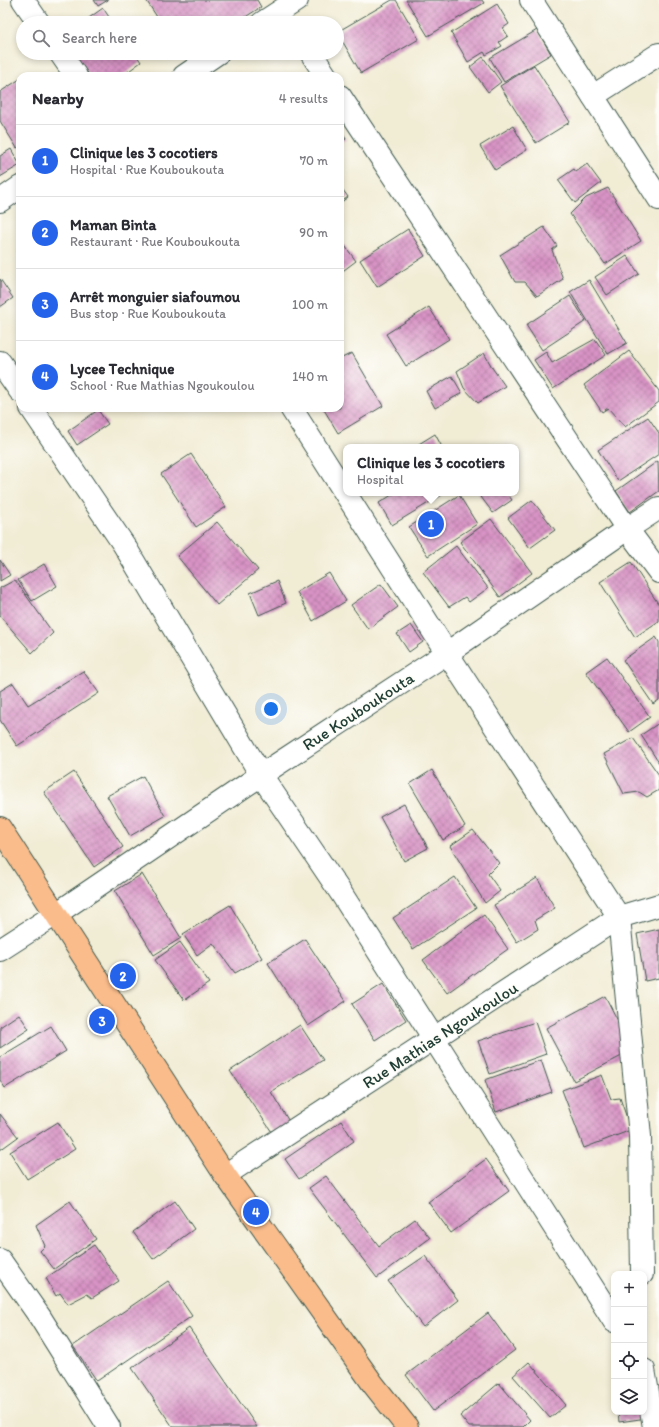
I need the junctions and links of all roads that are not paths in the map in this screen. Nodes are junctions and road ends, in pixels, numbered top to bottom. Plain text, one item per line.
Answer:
1 (23, 0) edge
2 (531, 0) edge
3 (286, 8) edge
4 (34, 16) edge
5 (273, 16) edge
6 (659, 54) edge
7 (65, 60) edge
8 (208, 60) edge
9 (316, 60) edge
10 (73, 72) edge
11 (190, 72) edge
12 (323, 72) edge
13 (593, 96) junction
14 (344, 102) edge
15 (16, 190) edge
16 (659, 199) edge
17 (0, 201) edge
18 (0, 362) edge
19 (16, 385) edge
20 (34, 412) edge
21 (294, 412) edge
22 (343, 490) edge
23 (347, 496) edge
24 (659, 508) edge
25 (627, 529) junction
26 (659, 572) edge
27 (447, 653) junction
28 (261, 775) junction
29 (0, 828) edge
30 (659, 905) edge
31 (56, 914) junction
32 (619, 917) junction
33 (0, 950) edge
34 (435, 1039) junction
35 (225, 1175) junction
36 (0, 1260) edge
37 (642, 1271) edge
38 (611, 1316) edge
39 (646, 1379) edge
40 (109, 1427) edge
41 (407, 1427) edge
42 (654, 1427) edge

1 - 4 street
2 - 13 street
3 - 5 street
6 - 13 street
7 - 10 street
8 - 11 street
9 - 12 street
13 - 16 street
14 - 25 street
15 - 17 street
18 - 19 street
20 - 28 street
21 - 22 street
23 - 27 street
24 - 25 street, Rue Kouboukouta
25 - 26 street
25 - 27 street, Rue Kouboukouta
27 - 28 street, Rue Kouboukouta
27 - 32 street
28 - 31 street, Rue Kouboukouta
28 - 34 street
29 - 31 highway
30 - 32 street, Rue Mathias Ngoukoulou
31 - 33 street, Rue Kouboukouta
31 - 35 highway
32 - 34 street, Rue Mathias Ngoukoulou
32 - 37 street
34 - 35 street, Rue Mathias Ngoukoulou
34 - 38 street
35 - 41 highway
36 - 40 street
39 - 42 street

